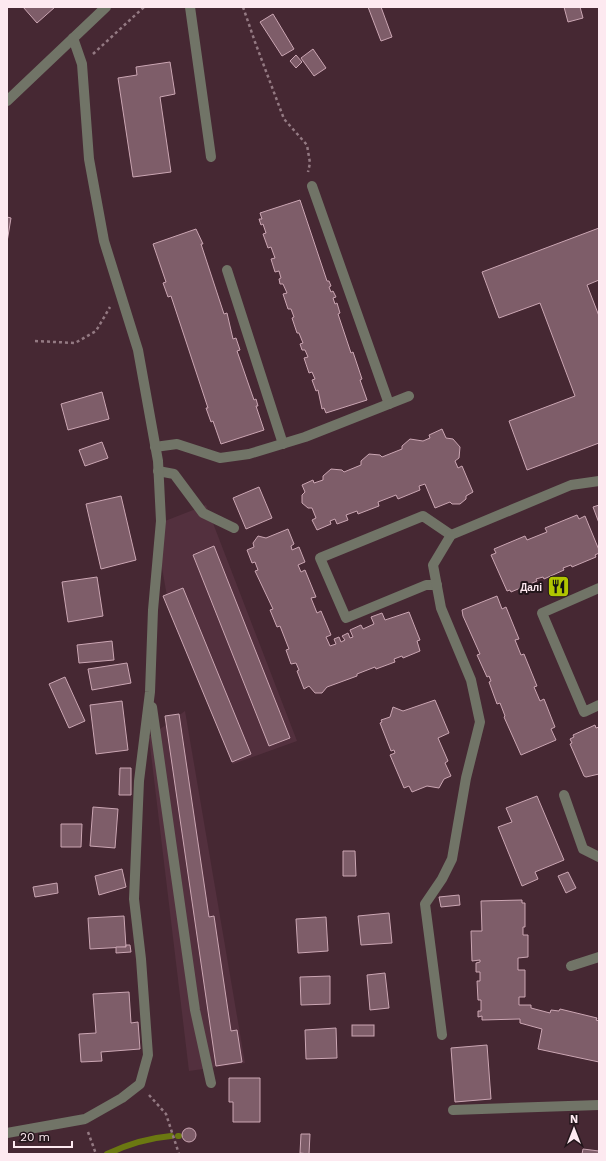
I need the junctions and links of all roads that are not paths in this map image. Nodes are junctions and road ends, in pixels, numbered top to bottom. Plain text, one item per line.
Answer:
1 (106, 7) edge
2 (190, 7) edge
3 (73, 38) junction
4 (7, 101) edge
5 (211, 157) dead end
6 (312, 186) road end
7 (227, 270) dead end
8 (409, 396) dead end
9 (389, 404) junction
10 (283, 444) junction
11 (155, 447) junction
12 (158, 471) junction
13 (599, 481) edge
14 (234, 528) dead end
15 (451, 535) junction
16 (437, 585) junction
17 (598, 591) edge
18 (150, 692) junction
19 (599, 705) edge
20 (564, 795) dead end
21 (599, 857) edge
22 (599, 957) edge
23 (571, 966) dead end
24 (442, 1035) dead end
25 (211, 1083) dead end
26 (599, 1104) edge
27 (453, 1110) dead end
28 (7, 1133) edge

1 - 3 street
2 - 5 street
3 - 4 street
3 - 11 street
6 - 9 street
7 - 10 street
8 - 9 street
9 - 10 street
10 - 11 street
11 - 12 street
12 - 14 street
12 - 18 street
13 - 15 street
15 - 16 street
15 - 16 street
16 - 24 street
17 - 19 street
18 - 25 street
18 - 28 street
20 - 21 street
22 - 23 street
26 - 27 street

